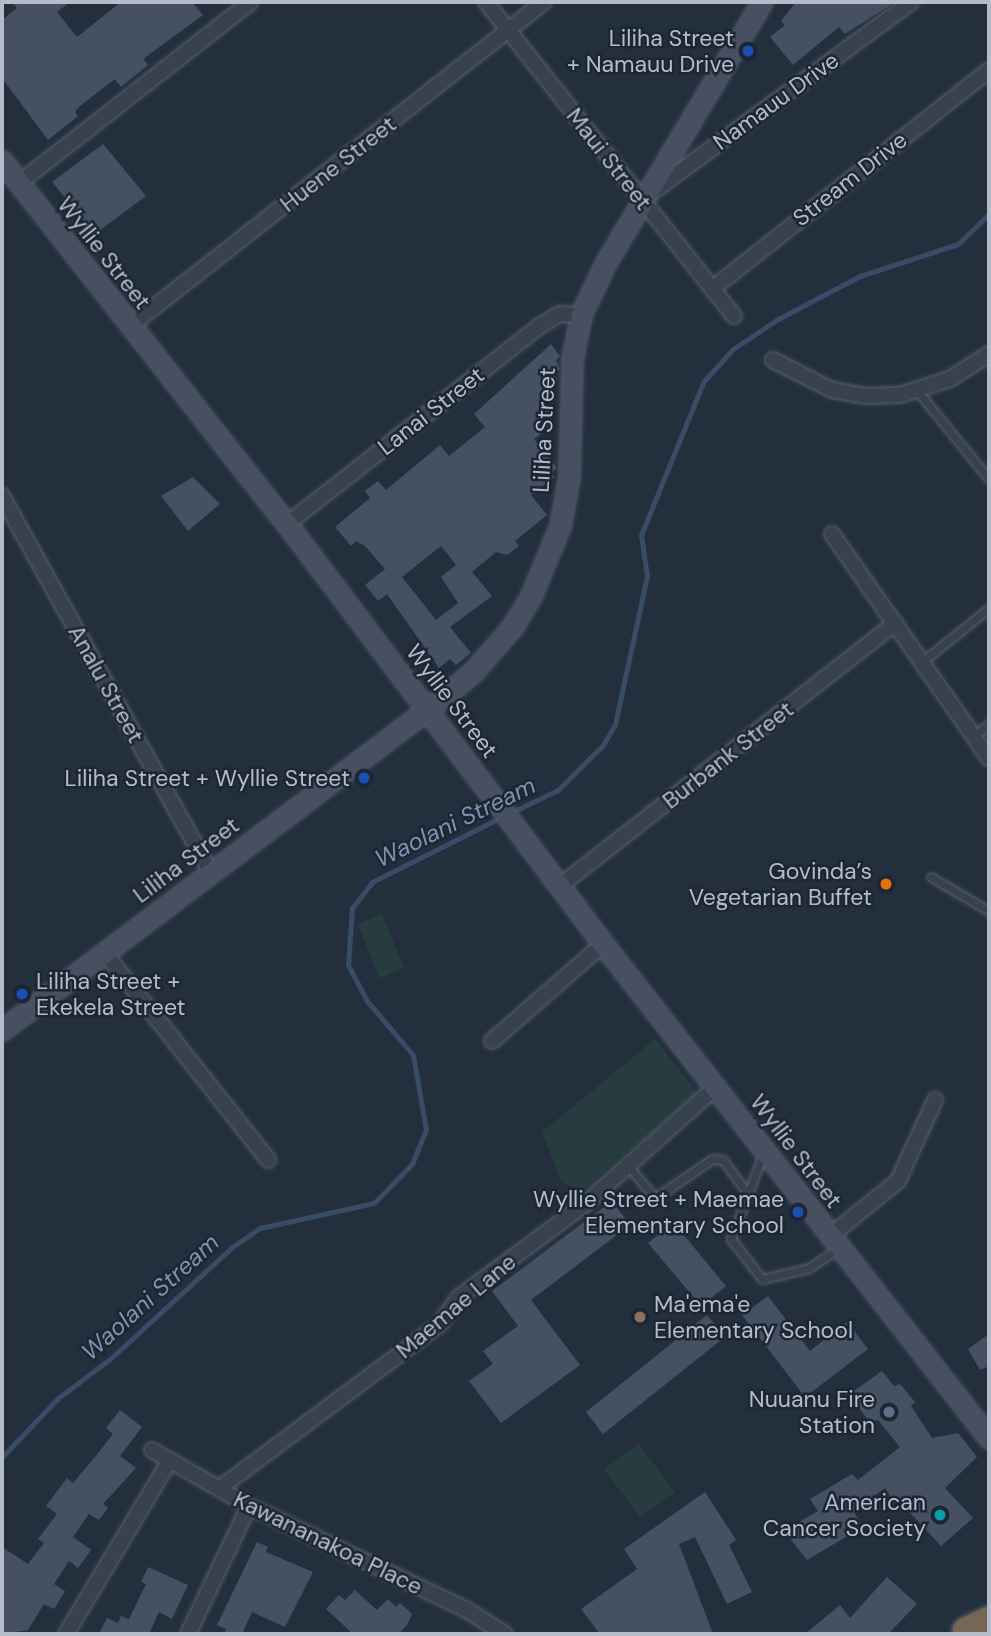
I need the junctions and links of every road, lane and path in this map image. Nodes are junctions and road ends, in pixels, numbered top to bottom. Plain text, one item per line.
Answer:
1 (251, 2) edge
2 (485, 2) edge
3 (544, 2) edge
4 (762, 2) edge
5 (911, 2) edge
6 (508, 31) junction
7 (989, 70) edge
8 (2, 161) edge
9 (19, 183) junction
10 (642, 200) junction
11 (712, 289) junction
12 (581, 315) junction
13 (734, 316) dead end
14 (130, 326) junction
15 (989, 354) edge
16 (773, 360) dead end
17 (919, 393) junction
18 (989, 479) edge
19 (2, 496) edge
20 (287, 524) junction
21 (832, 534) dead end
22 (989, 608) edge
23 (895, 623) junction
24 (922, 662) junction
25 (428, 709) junction
26 (989, 724) edge
27 (974, 736) junction
28 (989, 758) edge
29 (210, 872) junction
30 (931, 877) dead end
31 (560, 886) junction
32 (989, 911) edge
33 (603, 944) junction
34 (104, 952) junction
35 (3, 1025) edge
36 (492, 1041) dead end
37 (716, 1087) junction
38 (935, 1100) dead end
39 (765, 1150) junction
40 (268, 1160) dead end
41 (629, 1167) junction
42 (748, 1194) junction
43 (835, 1241) junction
44 (989, 1438) edge
45 (152, 1450) dead end
46 (169, 1462) junction
47 (220, 1488) junction
48 (249, 1506) junction
49 (989, 1604) edge
50 (989, 1619) edge
51 (963, 1632) edge
52 (66, 1634) edge
53 (188, 1634) edge
54 (505, 1634) edge

1 - 9 street
2 - 6 street, Maui Street
3 - 6 street, Huene Street
4 - 10 street, Liliha Street
5 - 10 street, Namauu Drive
6 - 10 street, Maui Street
6 - 14 street, Huene Street
7 - 11 street, Stream Drive
8 - 9 street, Wyllie Street
9 - 14 street, Wyllie Street
10 - 11 street, Maui Street
10 - 12 street, Liliha Street
11 - 13 street, Maui Street
12 - 20 street, Lanai Street
12 - 25 street, Liliha Street
14 - 20 street, Wyllie Street
15 - 17 street
16 - 17 street
17 - 18 lane
19 - 29 street, Analu Street
20 - 25 street, Wyllie Street
21 - 23 street
22 - 24 lane
23 - 24 street
23 - 31 street, Burbank Street
24 - 27 street
25 - 29 street, Liliha Street
25 - 31 street, Wyllie Street
26 - 27 lane
27 - 28 street
29 - 34 street, Liliha Street
30 - 32 lane
31 - 33 street, Wyllie Street
33 - 36 street
33 - 37 street, Wyllie Street
34 - 35 street, Liliha Street
34 - 40 street
37 - 39 street, Wyllie Street
37 - 41 street, Maemae Lane
38 - 43 street
39 - 42 lane
39 - 43 street, Wyllie Street
41 - 42 lane
41 - 47 street, Maemae Lane
42 - 43 lane
43 - 44 street, Wyllie Street
45 - 46 street, Kawananakoa Place
46 - 47 street, Kawananakoa Place
46 - 52 street
47 - 48 street, Kawananakoa Place
48 - 53 street
48 - 54 street, Kawananakoa Place
49 - 51 street
50 - 51 highway

